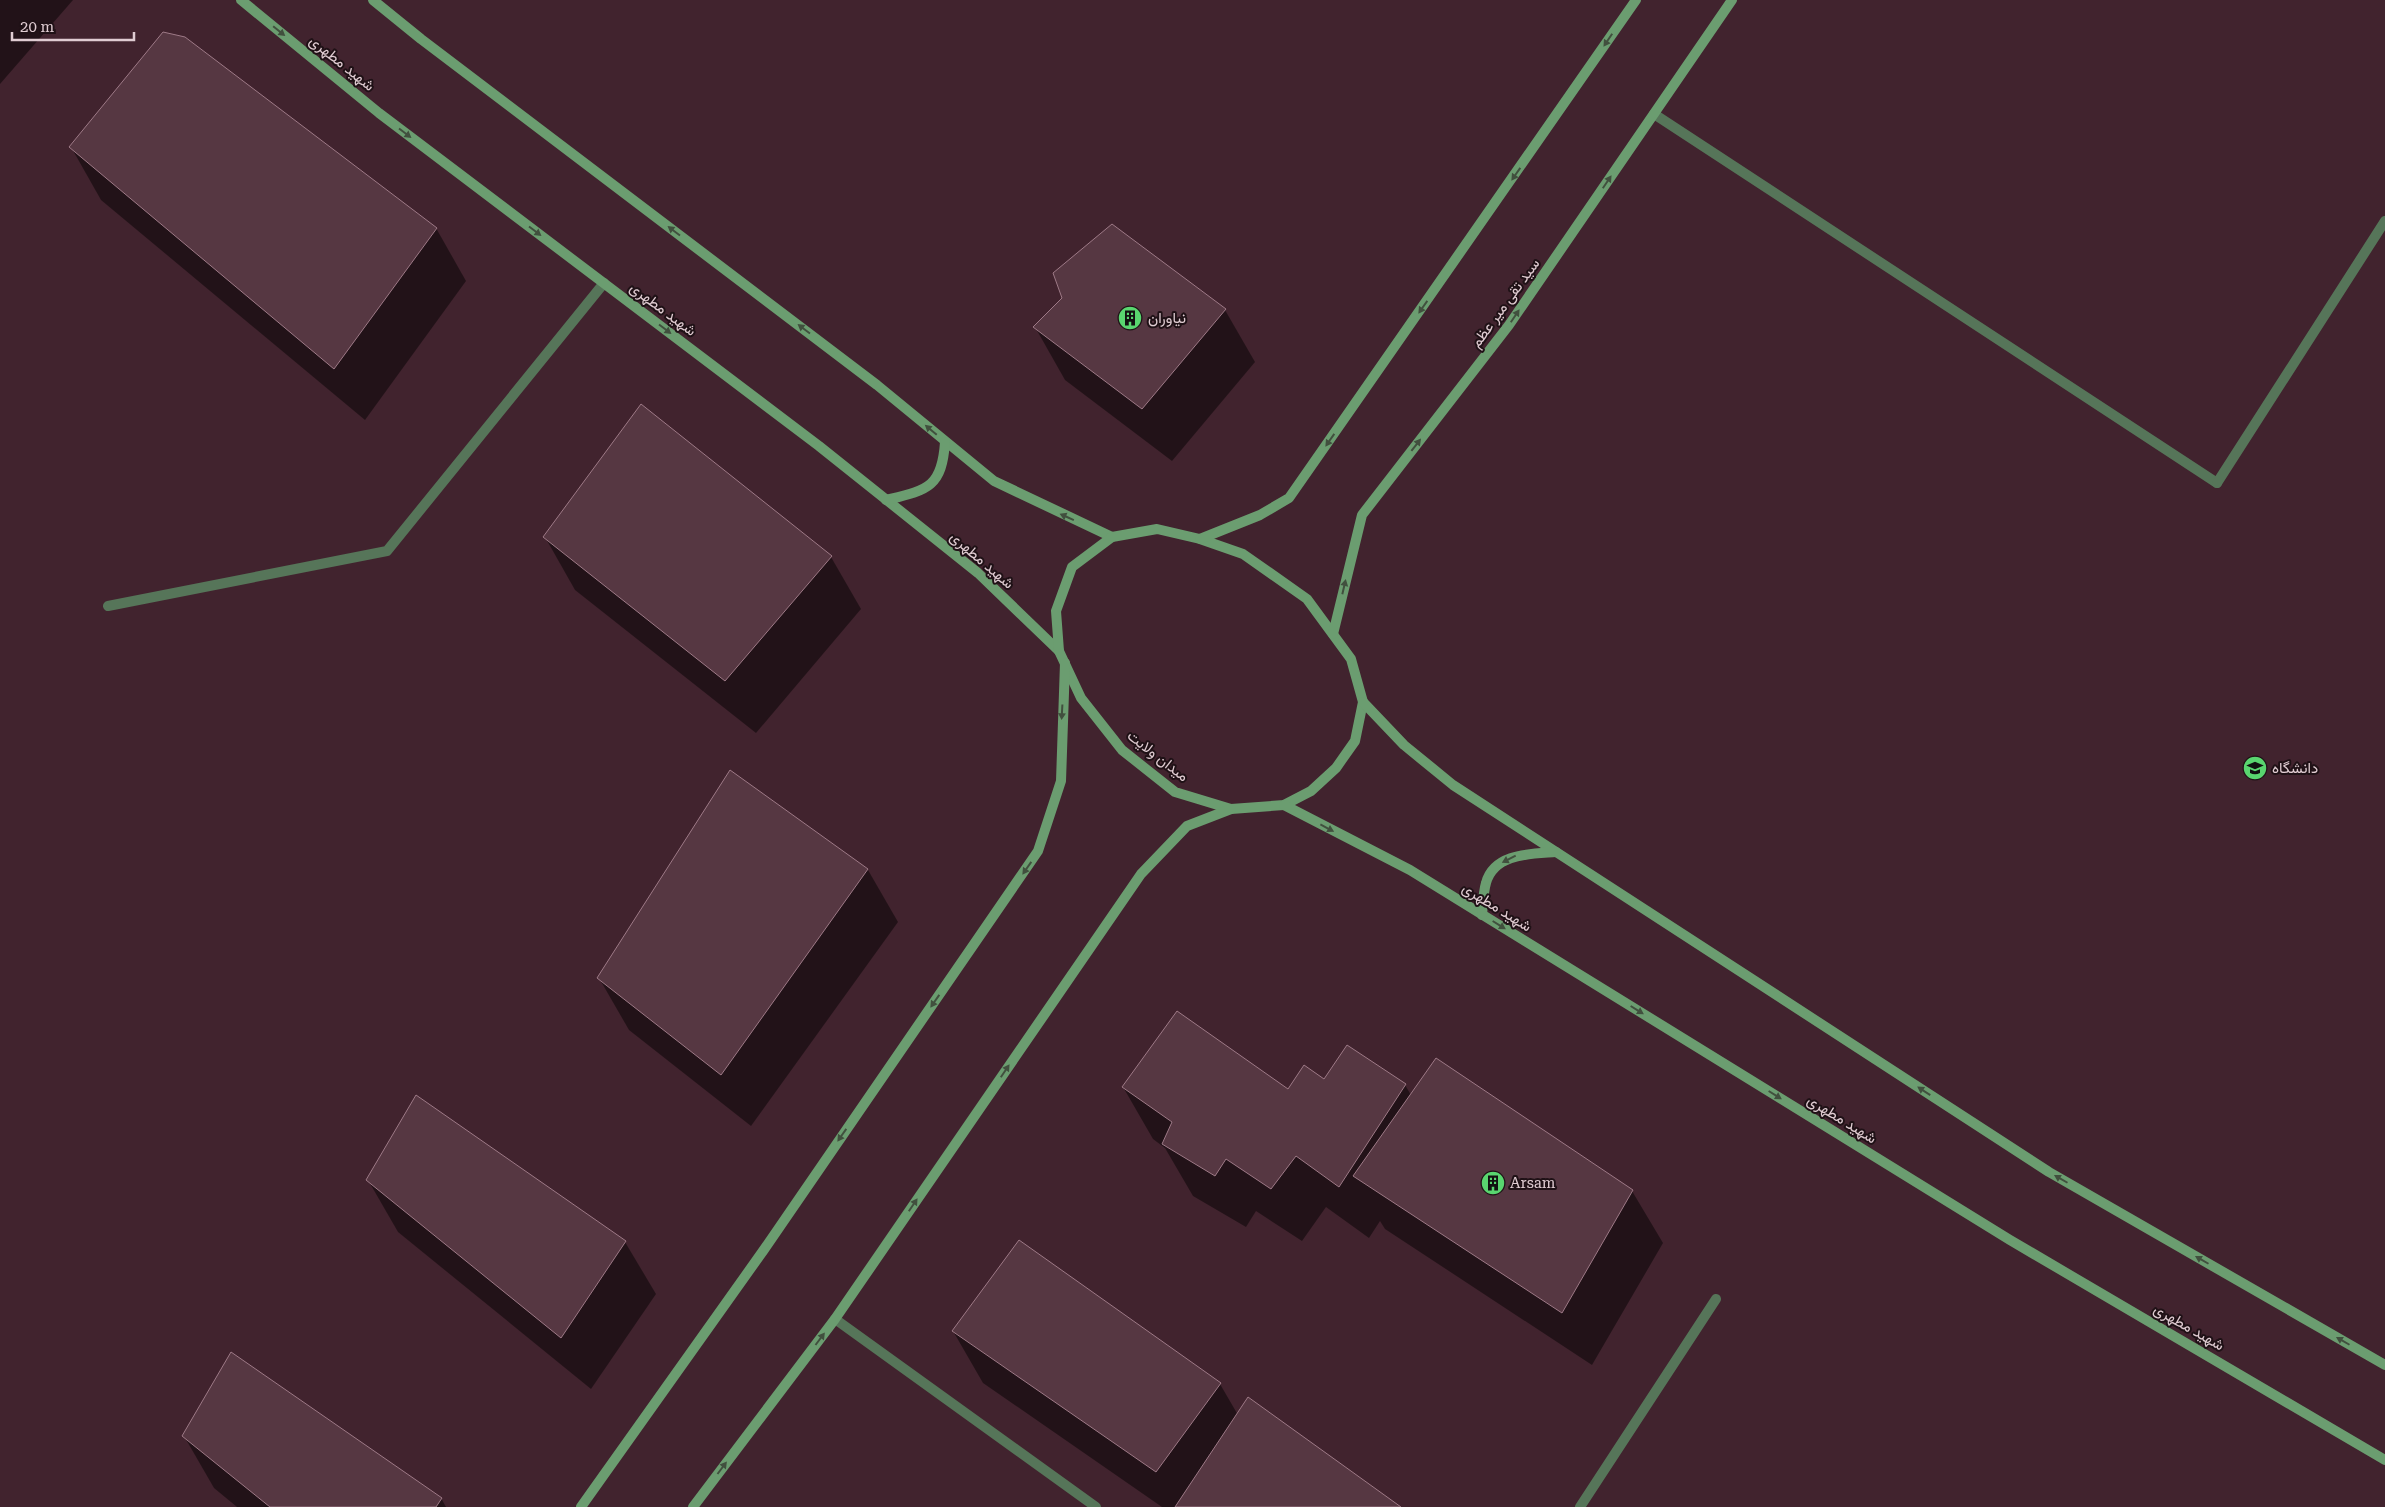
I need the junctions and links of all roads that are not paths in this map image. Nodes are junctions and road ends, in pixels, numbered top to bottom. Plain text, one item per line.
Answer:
1 (242, 0) edge
2 (373, 0) edge
3 (1636, 0) edge
4 (1732, 0) edge
5 (1654, 114) junction
6 (2385, 221) edge
7 (604, 283) junction
8 (945, 442) junction
9 (886, 500) junction
10 (1112, 537) junction
11 (1200, 539) junction
12 (108, 606) dead end
13 (1333, 634) junction
14 (1059, 651) junction
15 (1065, 664) junction
16 (1363, 702) junction
17 (1284, 805) junction
18 (1231, 809) junction
19 (1556, 852) junction
20 (1482, 915) junction
21 (1716, 1299) dead end
22 (835, 1319) junction
23 (2385, 1365) edge
24 (2385, 1460) edge
25 (581, 1507) edge
26 (693, 1507) edge
27 (1096, 1507) edge
28 (1580, 1507) edge

1 -> 7 main road, شهید مطهری
8 -> 2 main road
3 -> 11 main road
4 - 5 main road, سید تقی میر عظم
5 - 6 street
13 -> 5 main road, سید تقی میر عظم
7 -> 9 main road, شهید مطهری
7 - 12 street
8 - 9 main road
10 -> 8 main road
9 - 14 main road, شهید مطهری
10 - 11 main road, میدان ولایت
10 - 14 main road, میدان ولایت
11 - 13 main road, میدان ولایت
13 - 16 main road, میدان ولایت
14 - 15 main road, میدان ولایت
15 - 18 main road, میدان ولایت
15 -> 25 main road
16 - 17 main road, میدان ولایت
16 - 19 main road
17 - 18 main road, میدان ولایت
17 -> 20 main road, شهید مطهری
22 -> 18 main road
19 -> 20 main road
23 -> 19 main road
20 -> 24 main road, شهید مطهری
21 - 28 street
26 -> 22 main road
22 - 27 street

